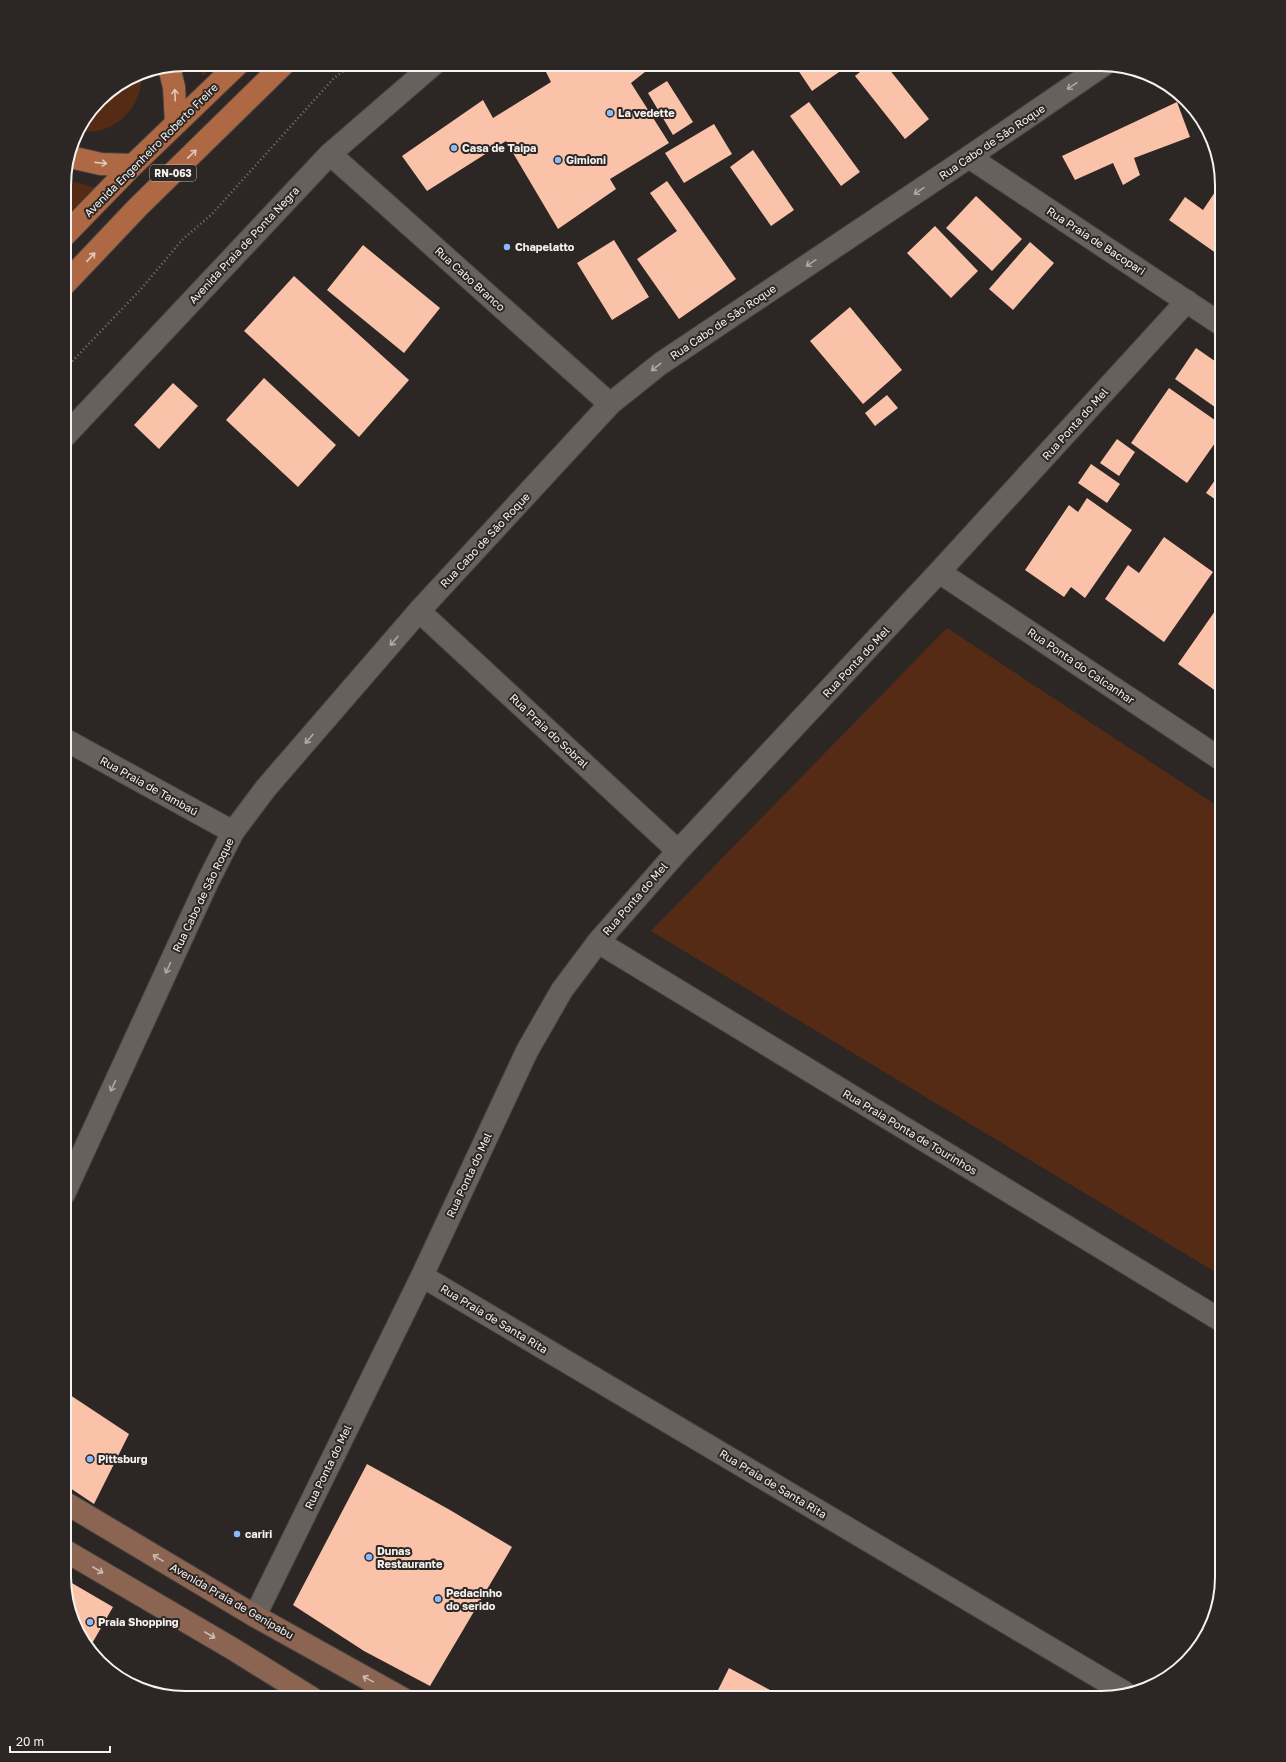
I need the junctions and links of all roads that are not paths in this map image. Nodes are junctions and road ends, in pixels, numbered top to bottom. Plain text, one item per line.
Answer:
1 (231, 71) edge
2 (277, 71) edge
3 (426, 71) edge
4 (1095, 71) edge
5 (170, 72) edge
6 (176, 124) junction
7 (330, 154) junction
8 (969, 157) junction
9 (75, 158) edge
10 (133, 165) junction
11 (71, 229) edge
12 (71, 278) edge
13 (1187, 301) junction
14 (1215, 320) edge
15 (610, 404) junction
16 (71, 430) edge
17 (939, 572) junction
18 (419, 611) junction
19 (71, 743) edge
20 (1215, 755) edge
21 (234, 832) junction
22 (678, 851) junction
23 (598, 942) junction
24 (71, 1179) edge
25 (422, 1276) junction
26 (1215, 1317) edge
27 (71, 1506) edge
28 (71, 1554) edge
29 (255, 1616) junction
30 (1119, 1689) edge
31 (301, 1691) edge
32 (389, 1691) edge

1 - 6 main road, Avenida Engenheiro Roberto Freire / RN-063
12 -> 2 main road, RN-063
3 - 7 street, Avenida Praia de Ponta Negra
4 -> 8 street, Rua Cabo de São Roque
6 -> 5 main road
6 - 10 main road, Avenida Engenheiro Roberto Freire / RN-063
7 - 15 street, Rua Cabo Branco
7 - 16 street, Avenida Praia de Ponta Negra
8 - 13 street, Rua Praia de Bacopari
8 -> 15 street, Rua Cabo de São Roque
9 -> 10 main road
10 - 11 main road, Avenida Engenheiro Roberto Freire / RN-063
13 - 14 street, Rua Praia de Bacopari
13 - 17 street, Rua Ponta do Mel
15 - 18 street, Rua Cabo de São Roque
17 - 20 street, Rua Ponta do Calcanhar
17 - 22 street, Rua Ponta do Mel
18 -> 21 street, Rua Cabo de São Roque
18 - 22 street, Rua Praia do Sobral
19 - 21 street, Rua Praia de Tambaú
21 -> 24 street, Rua Cabo de São Roque
22 - 23 street, Rua Ponta do Mel
23 - 25 street, Rua Ponta do Mel
23 - 26 street, Rua Praia Ponta de Tourinhos
25 - 29 street, Rua Ponta do Mel
25 - 30 street, Rua Praia de Santa Rita
29 -> 27 main road, Avenida Praia de Genipabu
28 -> 31 main road
32 -> 29 main road, Avenida Praia de Genipabu

